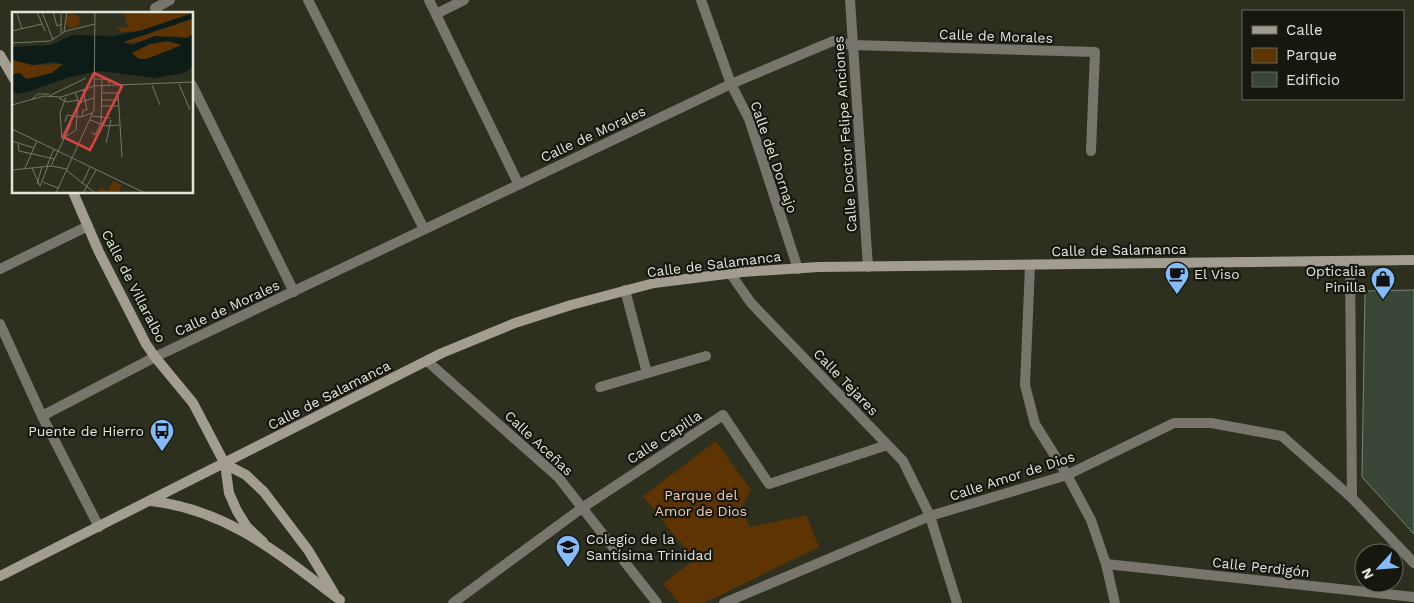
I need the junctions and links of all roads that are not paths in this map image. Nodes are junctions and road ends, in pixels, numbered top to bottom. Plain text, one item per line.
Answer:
1 (170, 0) edge
2 (308, 0) edge
3 (429, 0) edge
4 (464, 0) edge
5 (701, 0) edge
6 (850, 0) edge
7 (156, 11) edge
8 (436, 14) junction
9 (852, 45) junction
10 (0, 54) edge
11 (12, 75) edge
12 (731, 84) junction
13 (194, 89) edge
14 (1091, 151) dead end
15 (518, 184) junction
16 (74, 194) edge
17 (88, 226) junction
18 (424, 229) junction
19 (1414, 260) edge
20 (1350, 261) junction
21 (1030, 265) junction
22 (868, 267) junction
23 (0, 269) edge
24 (798, 269) junction
25 (730, 273) junction
26 (625, 290) junction
27 (294, 292) junction
28 (0, 324) edge
29 (706, 356) dead end
30 (155, 357) junction
31 (427, 361) junction
32 (647, 373) junction
33 (600, 387) dead end
34 (42, 416) junction
35 (887, 445) junction
36 (225, 464) junction
37 (1066, 475) junction
38 (1352, 498) junction
39 (152, 501) junction
40 (582, 508) junction
41 (930, 516) junction
42 (99, 527) junction
43 (263, 542) junction
44 (1414, 563) edge
45 (1106, 564) junction
46 (0, 576) edge
47 (1414, 597) edge
48 (341, 602) edge
49 (452, 603) edge
50 (657, 603) edge
51 (724, 603) edge
52 (958, 603) edge
53 (1115, 603) edge

1 - 7 street
2 - 18 street
3 - 8 street
4 - 8 street
5 - 12 street, Calle del Dornajo
6 - 9 street, Calle Doctor Felipe Anciones
8 - 15 street
9 - 12 street, Calle de Morales
9 - 14 street, Calle de Morales
9 - 22 street, Calle Doctor Felipe Anciones
10 - 11 main road
12 - 15 street, Calle de Morales
12 - 24 street, Calle del Dornajo
13 - 27 street
15 - 18 street, Calle de Morales
16 - 17 main road, Calle de Villaralbo
17 - 23 street
17 - 30 main road, Calle de Villaralbo
18 - 27 street, Calle de Morales
19 - 20 main road, Calle de Salamanca
20 - 21 main road, Calle de Salamanca
20 - 38 street
21 - 22 main road, Calle de Salamanca
21 - 37 street
22 - 24 main road, Calle de Salamanca
24 - 25 main road, Calle de Salamanca
25 - 26 main road, Calle de Salamanca
25 - 35 street, Calle Tejares
26 - 31 main road, Calle de Salamanca
26 - 32 street
27 - 30 street, Calle de Morales
28 - 34 street
29 - 32 street
30 - 34 street, Calle de Morales
30 - 36 main road, Calle de Villaralbo
31 - 36 main road, Calle de Salamanca
31 - 40 street, Calle Aceñas
32 - 33 street
34 - 42 street
35 - 40 street, Calle Capilla
35 - 41 street, Calle Tejares
36 - 39 main road, Calle de Salamanca
36 - 43 main road
36 - 48 main road
37 - 38 street, Calle Amor de Dios
37 - 41 street, Calle Amor de Dios
37 - 45 street
38 - 44 street, Calle Amor de Dios
39 - 42 main road, Calle de Salamanca
39 - 43 main road
40 - 49 street, Calle Capilla
40 - 50 street, Calle Aceñas
41 - 51 street, Calle Amor de Dios
41 - 52 street, Calle Tejares
42 - 46 main road, Calle de Salamanca
43 - 48 main road
45 - 47 street, Calle Perdigón
45 - 53 street

